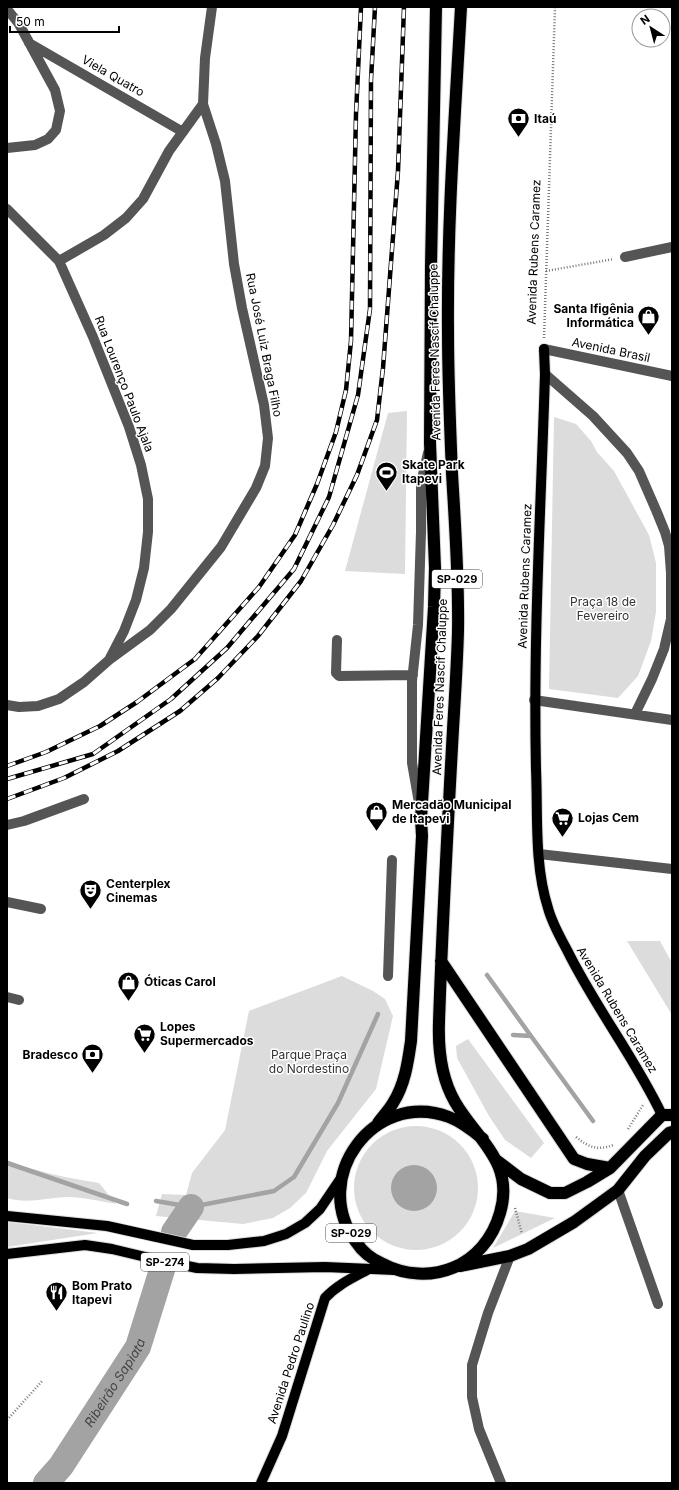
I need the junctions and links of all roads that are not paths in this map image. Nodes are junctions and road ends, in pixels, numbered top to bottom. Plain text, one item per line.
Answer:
1 (212, 7) edge
2 (436, 7) edge
3 (461, 7) edge
4 (7, 9) edge
5 (29, 43) junction
6 (203, 104) junction
7 (183, 132) junction
8 (7, 148) edge
9 (7, 209) edge
10 (672, 247) edge
11 (624, 257) road end
12 (59, 261) junction
13 (544, 350) joint
14 (545, 374) junction
15 (672, 376) edge
16 (430, 443) junction
17 (668, 532) edge
18 (337, 640) dead end
19 (109, 660) junction
20 (412, 675) junction
21 (534, 700) junction
22 (7, 705) edge
23 (635, 714) junction
24 (672, 720) edge
25 (84, 798) dead end
26 (421, 819) junction
27 (7, 826) edge
28 (539, 854) junction
29 (392, 860) dead end
30 (672, 869) edge
31 (7, 902) edge
32 (41, 909) dead end
33 (441, 961) junction
34 (388, 976) dead end
35 (7, 997) edge
36 (20, 1000) dead end
37 (667, 1115) edge
38 (377, 1124) junction
39 (670, 1132) edge
40 (483, 1139) junction
41 (496, 1160) junction
42 (610, 1168) junction
43 (341, 1178) junction
44 (618, 1190) junction
45 (7, 1216) edge
46 (7, 1254) edge
47 (510, 1256) junction
48 (457, 1266) junction
49 (367, 1270) junction
50 (395, 1270) junction
51 (658, 1304) dead end
52 (261, 1483) edge
53 (501, 1483) edge

1 - 6 street
2 - 16 highway, Avenida Feres Nascif Chaluppe / SP-029
3 - 33 highway, Avenida Feres Nascif Chaluppe / SP-029
4 - 5 street
5 - 7 street, Viela Quatro
5 - 8 street
6 - 7 street
6 - 19 street, Rua José Luiz Braga Filho
7 - 12 street
9 - 12 street, Rua Lourenço Paulo Ajala
10 - 11 street
12 - 19 street, Rua Lourenço Paulo Ajala
13 - 14 main road, Avenida Rubens Caramez
13 - 15 street, Avenida Brasil
14 - 17 street
14 - 21 main road, Avenida Rubens Caramez
16 - 20 street
16 - 26 highway, Avenida Feres Nascif Chaluppe / SP-029
17 - 23 street
18 - 20 street
19 - 22 street, Rua José Luiz Braga Filho
20 - 26 street
21 - 23 street
21 - 28 main road, Avenida Rubens Caramez
23 - 24 street
25 - 27 street
26 - 38 highway, Avenida Feres Nascif Chaluppe / SP-029
28 - 30 street
28 - 37 main road, Avenida Rubens Caramez
29 - 34 street
31 - 32 street
33 - 40 highway, Avenida Feres Nascif Chaluppe / SP-029
33 - 42 highway
35 - 36 street
37 - 42 highway, SP-029
38 - 40 highway, SP-029
38 - 43 highway, SP-029
39 - 44 highway, SP-029
40 - 41 highway, SP-029
41 - 42 highway, SP-029
41 - 48 highway, SP-029
43 - 45 main road, SP-274
43 - 50 highway, SP-029
44 - 47 highway, SP-029
44 - 51 street
46 - 49 main road, SP-274
47 - 48 highway, SP-029
47 - 53 street
48 - 50 highway, SP-029
49 - 50 main road, SP-274
49 - 52 main road, Avenida Pedro Paulino

